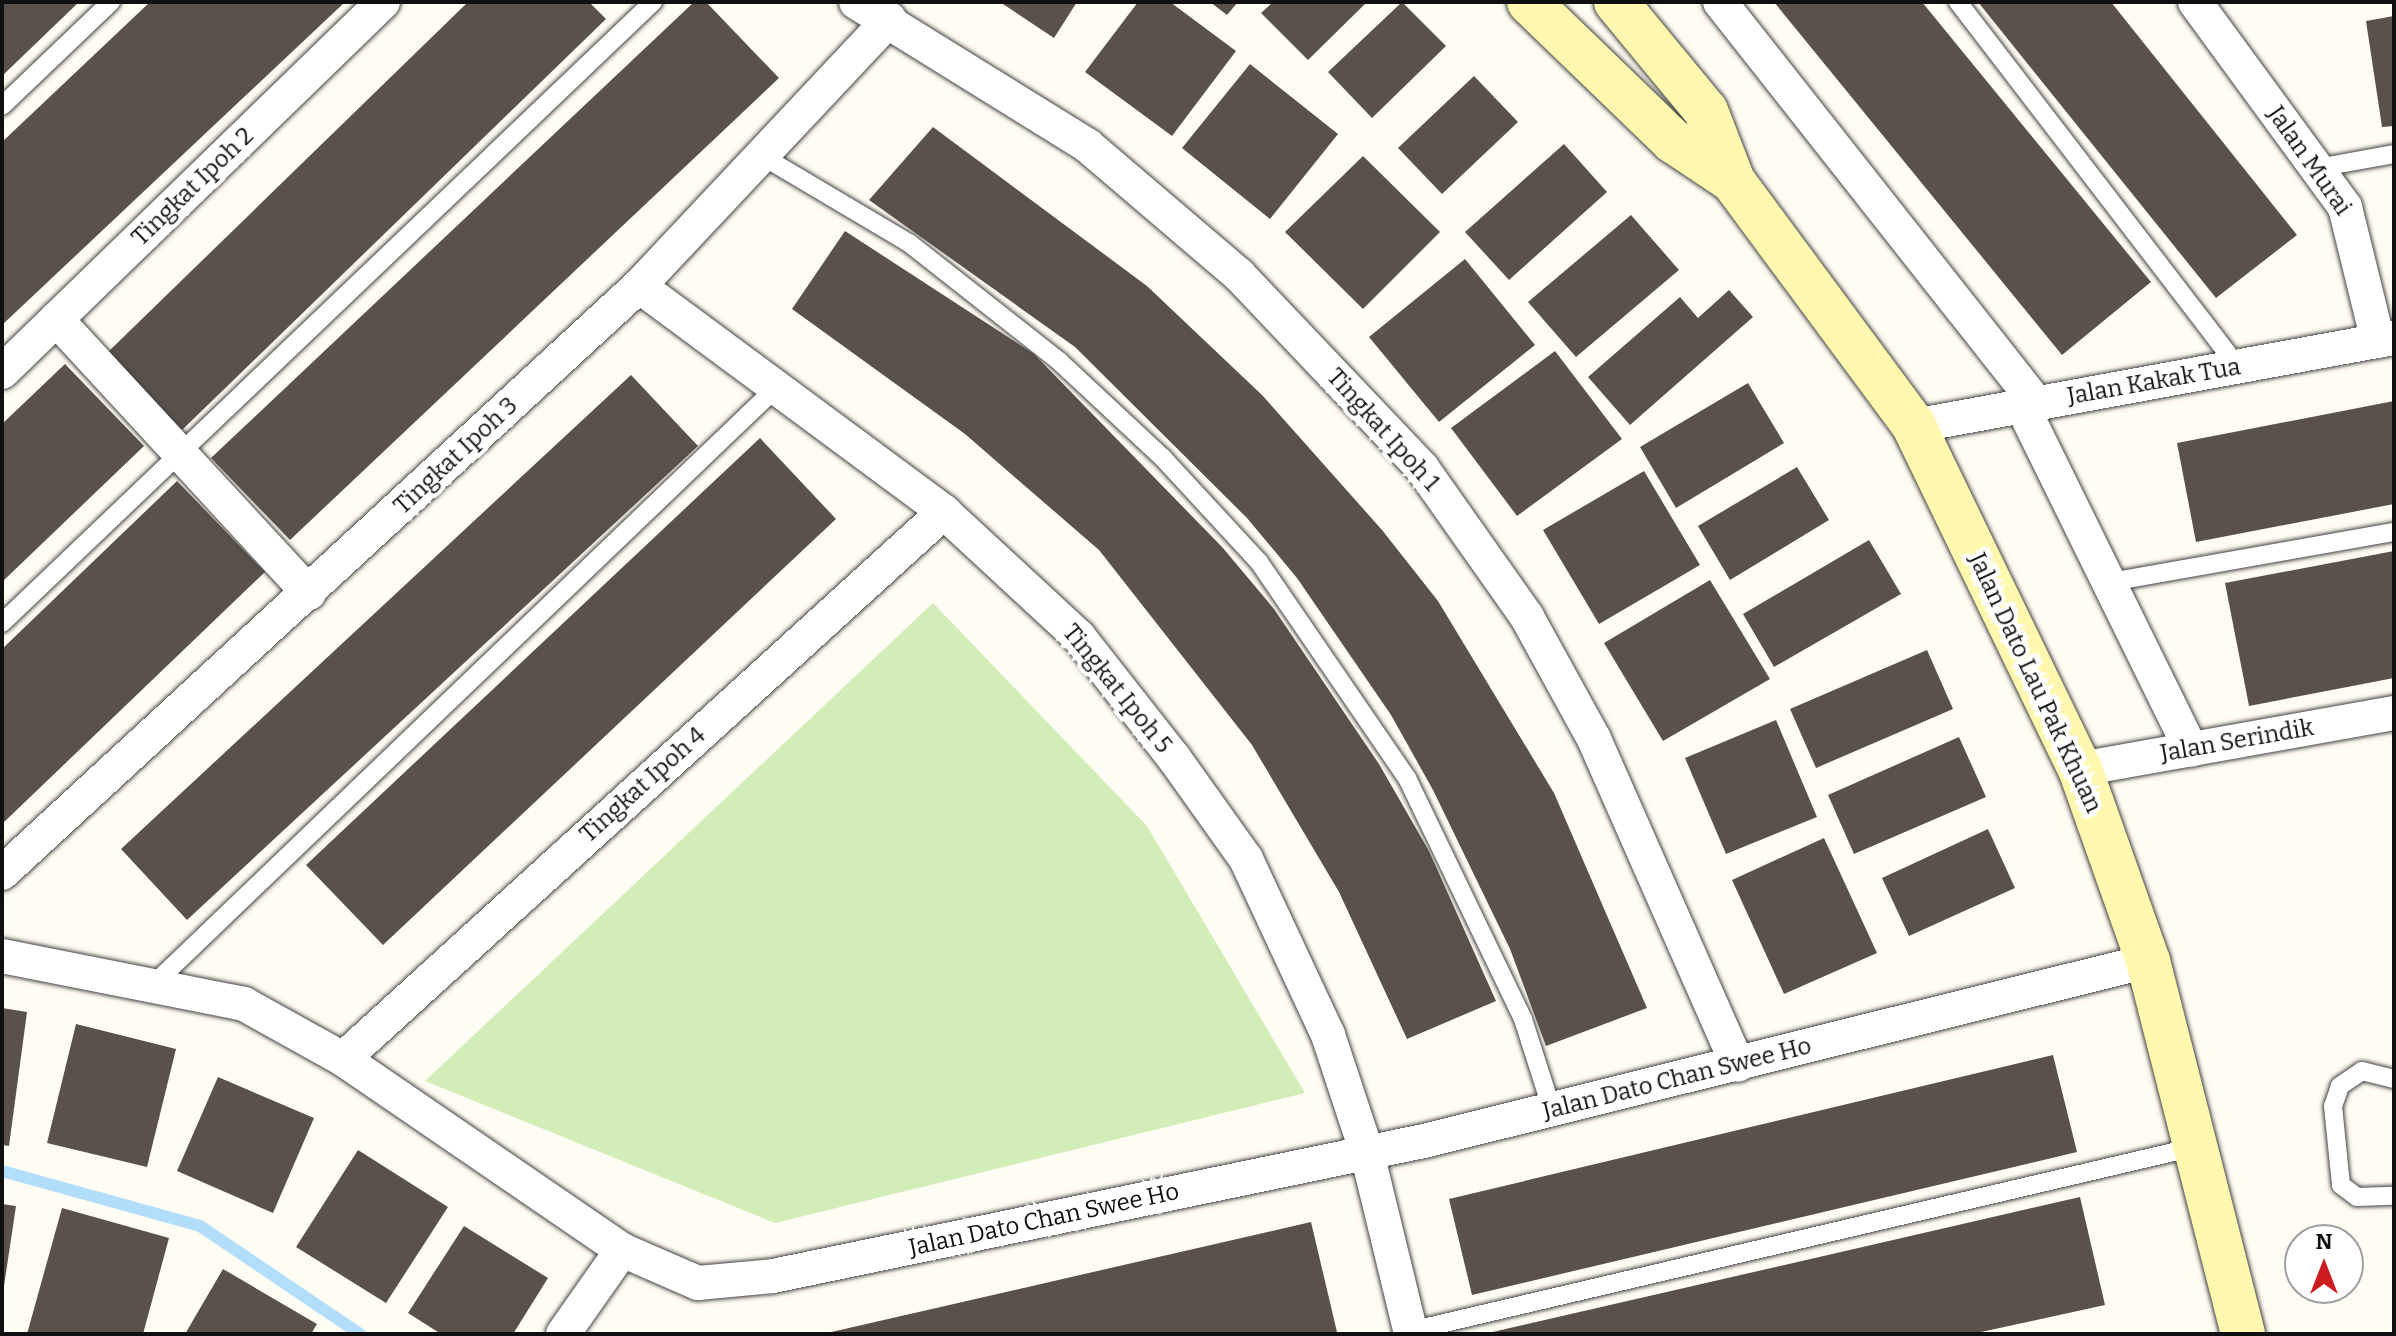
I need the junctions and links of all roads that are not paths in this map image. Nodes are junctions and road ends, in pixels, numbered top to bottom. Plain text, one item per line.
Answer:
1 (111, 2) edge
2 (383, 2) edge
3 (653, 2) edge
4 (856, 2) edge
5 (1529, 2) edge
6 (1573, 2) edge
7 (1616, 2) edge
8 (1720, 2) edge
9 (1958, 2) edge
10 (2195, 2) edge
11 (890, 19) junction
12 (1629, 100) junction
13 (2, 106) edge
14 (2394, 154) edge
15 (764, 157) junction
16 (2317, 168) junction
17 (1733, 181) junction
18 (639, 286) junction
19 (56, 319) junction
20 (2386, 339) edge
21 (2238, 367) junction
22 (2, 372) edge
23 (779, 385) junction
24 (2029, 405) junction
25 (1914, 426) junction
26 (183, 455) junction
27 (944, 512) junction
28 (2394, 532) edge
29 (2110, 582) junction
30 (309, 593) junction
31 (2, 623) edge
32 (2394, 713) edge
33 (2191, 750) junction
34 (2080, 769) junction
35 (2, 873) edge
36 (2, 956) edge
37 (2148, 961) junction
38 (156, 982) junction
39 (343, 1059) junction
40 (1738, 1065) junction
41 (2391, 1072) edge
42 (1552, 1110) junction
43 (2195, 1146) junction
44 (1367, 1153) junction
45 (2394, 1196) edge
46 (622, 1250) junction
47 (1406, 1333) edge
48 (563, 1334) edge
49 (2243, 1334) edge

1 - 13 lane
2 - 19 street, Tingkat Ipoh 2
3 - 26 lane
4 - 11 street, Tingkat Ipoh 1
5 - 12 main road, Jalan Dato Lau Pak Khuan
6 - 12 main road
7 - 17 main road, Jalan Dato Lau Pak Khuan
8 - 24 street
9 - 21 lane
10 - 16 street, Jalan Murai
11 - 15 street, Tingkat Ipoh 3
11 - 40 street, Tingkat Ipoh 1
12 - 17 main road, Jalan Dato Lau Pak Khuan
14 - 16 lane
15 - 18 street, Tingkat Ipoh 3
15 - 42 lane
16 - 20 street, Jalan Murai
17 - 25 main road, Jalan Dato Lau Pak Khuan
18 - 23 street, Tingkat Ipoh 5
18 - 30 street, Tingkat Ipoh 3
19 - 22 street, Tingkat Ipoh 2
19 - 26 street
20 - 21 street, Jalan Kakak Tua
21 - 24 street, Jalan Kakak Tua
23 - 27 street, Tingkat Ipoh 5
23 - 38 lane
24 - 25 street, Jalan Kakak Tua
24 - 29 street
25 - 34 main road, Jalan Dato Lau Pak Khuan
26 - 30 street
26 - 31 lane
27 - 39 street, Tingkat Ipoh 4
27 - 44 street, Tingkat Ipoh 5
28 - 29 lane
29 - 33 street
30 - 35 street, Tingkat Ipoh 3
32 - 33 street, Jalan Serindik
33 - 34 street, Jalan Serindik
34 - 37 main road, Jalan Dato Lau Pak Khuan
36 - 38 street, Jalan Dato Chan Swee Ho
37 - 40 street, Jalan Dato Chan Swee Ho
37 - 43 main road, Jalan Dato Lau Pak Khuan
38 - 39 street, Jalan Dato Chan Swee Ho
39 - 46 street, Jalan Dato Chan Swee Ho
40 - 42 street, Jalan Dato Chan Swee Ho
41 - 45 lane
42 - 44 street, Jalan Dato Chan Swee Ho
43 - 47 lane
43 - 49 main road, Jalan Dato Lau Pak Khuan
44 - 46 street, Jalan Dato Chan Swee Ho
44 - 47 street, Tingkat Ipoh 5
46 - 48 street

